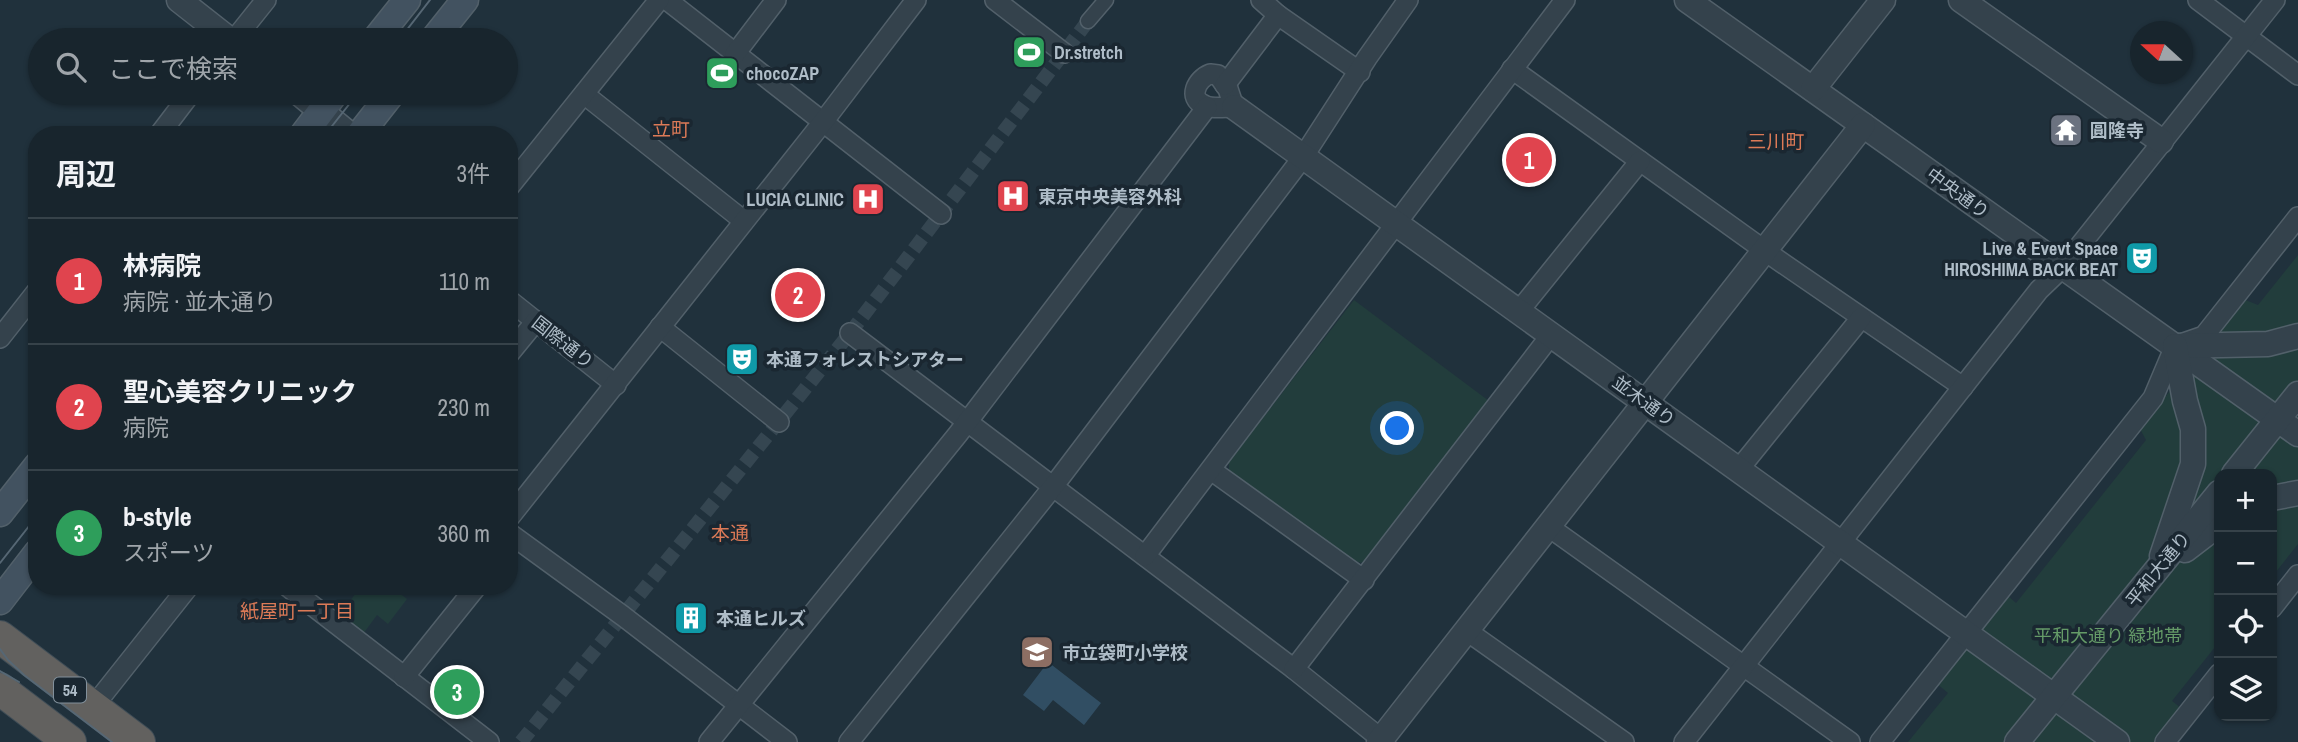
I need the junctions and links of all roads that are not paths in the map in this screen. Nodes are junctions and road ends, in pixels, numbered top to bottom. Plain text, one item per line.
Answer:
1 (179, 0) edge
2 (265, 0) edge
3 (407, 0) edge
4 (465, 0) edge
5 (659, 0) edge
6 (667, 0) edge
7 (776, 0) edge
8 (916, 0) edge
9 (995, 0) edge
10 (1106, 0) edge
11 (1261, 0) edge
12 (1408, 0) edge
13 (1565, 0) edge
14 (1687, 0) edge
15 (1883, 0) edge
16 (1961, 0) edge
17 (2198, 0) edge
18 (2275, 0) edge
19 (1278, 15) junction
20 (1088, 21) tunnel mouth
21 (216, 28) edge
22 (242, 28) edge
23 (385, 28) edge
24 (443, 28) edge
25 (2246, 36) junction
26 (1064, 53) dead end
27 (735, 54) junction
28 (1512, 69) junction
29 (1360, 72) junction
30 (2298, 75) edge
31 (1813, 89) junction
32 (584, 94) junction
33 (1229, 96) junction
34 (182, 105) edge
35 (326, 105) edge
36 (330, 105) edge
37 (383, 105) edge
38 (1207, 107) junction
39 (823, 122) junction
40 (1863, 125) junction
41 (166, 126) edge
42 (310, 126) edge
43 (344, 126) edge
44 (366, 126) edge
45 (2161, 141) junction
46 (1303, 157) junction
47 (1640, 162) junction
48 (518, 176) edge
49 (941, 214) dead end
50 (2298, 217) edge
51 (744, 222) junction
52 (1396, 223) junction
53 (1765, 250) junction
54 (2062, 268) junction
55 (28, 302) edge
56 (518, 307) edge
57 (1519, 311) junction
58 (1861, 318) junction
59 (536, 321) junction
60 (660, 327) junction
61 (850, 333) dead end
62 (1550, 335) junction
63 (2298, 336) edge
64 (0, 338) edge
65 (518, 343) edge
66 (2175, 346) junction
67 (616, 385) junction
68 (1964, 387) junction
69 (2298, 394) edge
70 (1645, 402) junction
71 (779, 422) dead end
72 (967, 422) junction
73 (2288, 427) edge
74 (1739, 469) junction
75 (2240, 469) edge
76 (1211, 470) junction
77 (28, 477) edge
78 (1052, 488) junction
79 (2298, 493) edge
80 (2277, 497) edge
81 (2214, 499) edge
82 (518, 507) edge
83 (0, 513) edge
84 (1549, 527) junction
85 (2214, 528) edge
86 (518, 544) edge
87 (1841, 544) junction
88 (1145, 556) junction
89 (28, 565) edge
90 (2157, 571) junction
91 (2298, 575) edge
92 (1364, 580) junction
93 (182, 595) edge
94 (299, 595) edge
95 (470, 595) edge
96 (0, 601) edge
97 (2277, 602) edge
98 (1466, 631) junction
99 (1966, 632) junction
100 (0, 638) edge
101 (1744, 666) junction
102 (1294, 669) junction
103 (404, 677) junction
104 (2214, 680) edge
105 (0, 689) edge
106 (2054, 696) junction
107 (739, 705) junction
108 (93, 707) junction
109 (66, 741) edge
110 (1382, 741) edge
111 (139, 742) edge
112 (489, 742) edge
113 (709, 742) edge
114 (787, 742) edge
115 (849, 742) edge
116 (1624, 742) edge
117 (1684, 742) edge
118 (1850, 742) edge
119 (1880, 742) edge
120 (2017, 742) edge
121 (2117, 742) edge
122 (2165, 742) edge

1 - 21 street
2 - 22 street
3 - 23 main road
4 - 24 main road
5 - 32 street
6 - 27 street
7 - 27 street
8 - 39 street
9 - 26 street
10 - 20 street
11 - 19 street
12 - 29 street
13 - 28 street
14 - 31 street, 中央通り
15 - 31 street
16 - 45 street
17 - 25 street
18 - 25 street
19 - 29 street
19 - 33 street
25 - 30 street
25 - 45 street
27 - 39 street
28 - 47 street
28 - 52 street
29 - 46 street
31 - 40 street, 中央通り
32 - 48 street
32 - 51 street
33 - 38 street
33 - 38 street
33 - 46 street, 並木通り
34 - 41 street
35 - 42 main road
36 - 43 street
37 - 44 main road
38 - 72 street
39 - 49 street
39 - 51 street
40 - 53 street
40 - 54 street, 中央通り
45 - 54 street
46 - 52 street, 並木通り
46 - 78 street
47 - 53 street
47 - 57 street
50 - 66 street
51 - 60 street
52 - 57 street, 並木通り
52 - 76 street
53 - 58 street
53 - 70 street
54 - 66 street, 中央通り
54 - 68 street
55 - 64 street
56 - 59 street, 国際通り
57 - 62 street, 並木通り
58 - 68 street
58 - 74 street
59 - 65 street
59 - 67 street, 国際通り
60 - 67 street
60 - 71 street
61 - 72 street
62 - 70 street, 並木通り
62 - 92 street
63 - 66 street
66 - 73 street, 中央通り
66 - 90 street
66 - 99 street
67 - 82 street
68 - 87 street
69 - 73 street
70 - 74 street, 並木通り
70 - 84 street
72 - 78 street
72 - 107 street
73 - 75 street
74 - 87 street, 並木通り
76 - 88 street
76 - 92 street
77 - 83 main road
78 - 88 street
78 - 115 street
79 - 80 street
81 - 90 street, 平和大通り
84 - 98 street
84 - 101 street
85 - 90 street
86 - 107 street
87 - 99 street, 並木通り
87 - 101 street
88 - 102 street
89 - 96 main road
90 - 106 street, 平和大通り
91 - 97 street
92 - 102 street
93 - 108 street
94 - 103 street
95 - 103 street
98 - 110 street
98 - 116 street
99 - 106 street, 並木通り
99 - 119 street
100 - 108 highway, 54
101 - 117 street
101 - 118 street
102 - 110 street
103 - 112 street
104 - 122 street
105 - 109 highway, 54
106 - 120 street, 平和大通り
106 - 121 street, 並木通り
107 - 113 street
107 - 114 street
108 - 111 highway, 54

